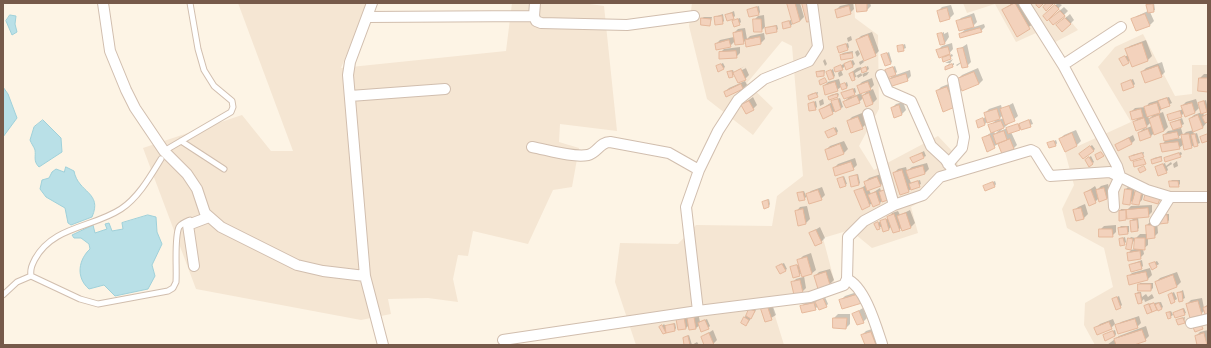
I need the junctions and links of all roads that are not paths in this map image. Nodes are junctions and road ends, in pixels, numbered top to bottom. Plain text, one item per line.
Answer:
1 (103, 3) edge
2 (190, 3) edge
3 (372, 3) edge
4 (535, 3) edge
5 (812, 3) edge
6 (1024, 3) edge
7 (534, 16) junction
8 (694, 16) dead end
9 (367, 17) junction
10 (1121, 28) dead end
11 (1063, 65) junction
12 (881, 75) dead end
13 (953, 80) dead end
14 (445, 89) dead end
15 (350, 96) junction
16 (868, 114) dead end
17 (181, 141) junction
18 (532, 147) dead end
19 (163, 155) junction
20 (951, 168) junction
21 (224, 169) dead end
22 (699, 170) junction
23 (1120, 176) junction
24 (1208, 197) edge
25 (1170, 198) junction
26 (894, 205) junction
27 (1114, 207) dead end
28 (207, 215) junction
29 (1154, 221) dead end
30 (194, 266) dead end
31 (31, 276) junction
32 (365, 276) junction
33 (847, 279) junction
34 (3, 295) edge
35 (698, 311) junction
36 (1208, 319) edge
37 (1192, 323) dead end
38 (503, 340) dead end
39 (882, 344) edge
40 (383, 345) edge

1 - 19 street
2 - 17 lane
3 - 9 street
4 - 7 street
5 - 22 street
6 - 11 street
7 - 8 street
7 - 9 street
9 - 15 street
10 - 11 street
11 - 23 street
12 - 20 street
13 - 20 street
14 - 15 street
15 - 32 street
16 - 26 street
17 - 19 lane
17 - 21 lane
18 - 22 street
19 - 28 street
19 - 31 lane
20 - 23 street
20 - 26 street
22 - 35 street
23 - 25 street
23 - 27 street
24 - 25 street
25 - 29 street
26 - 33 street
28 - 30 street
28 - 31 lane
28 - 32 street
31 - 34 lane
32 - 40 street
33 - 35 street
33 - 39 street
35 - 38 street
36 - 37 street

